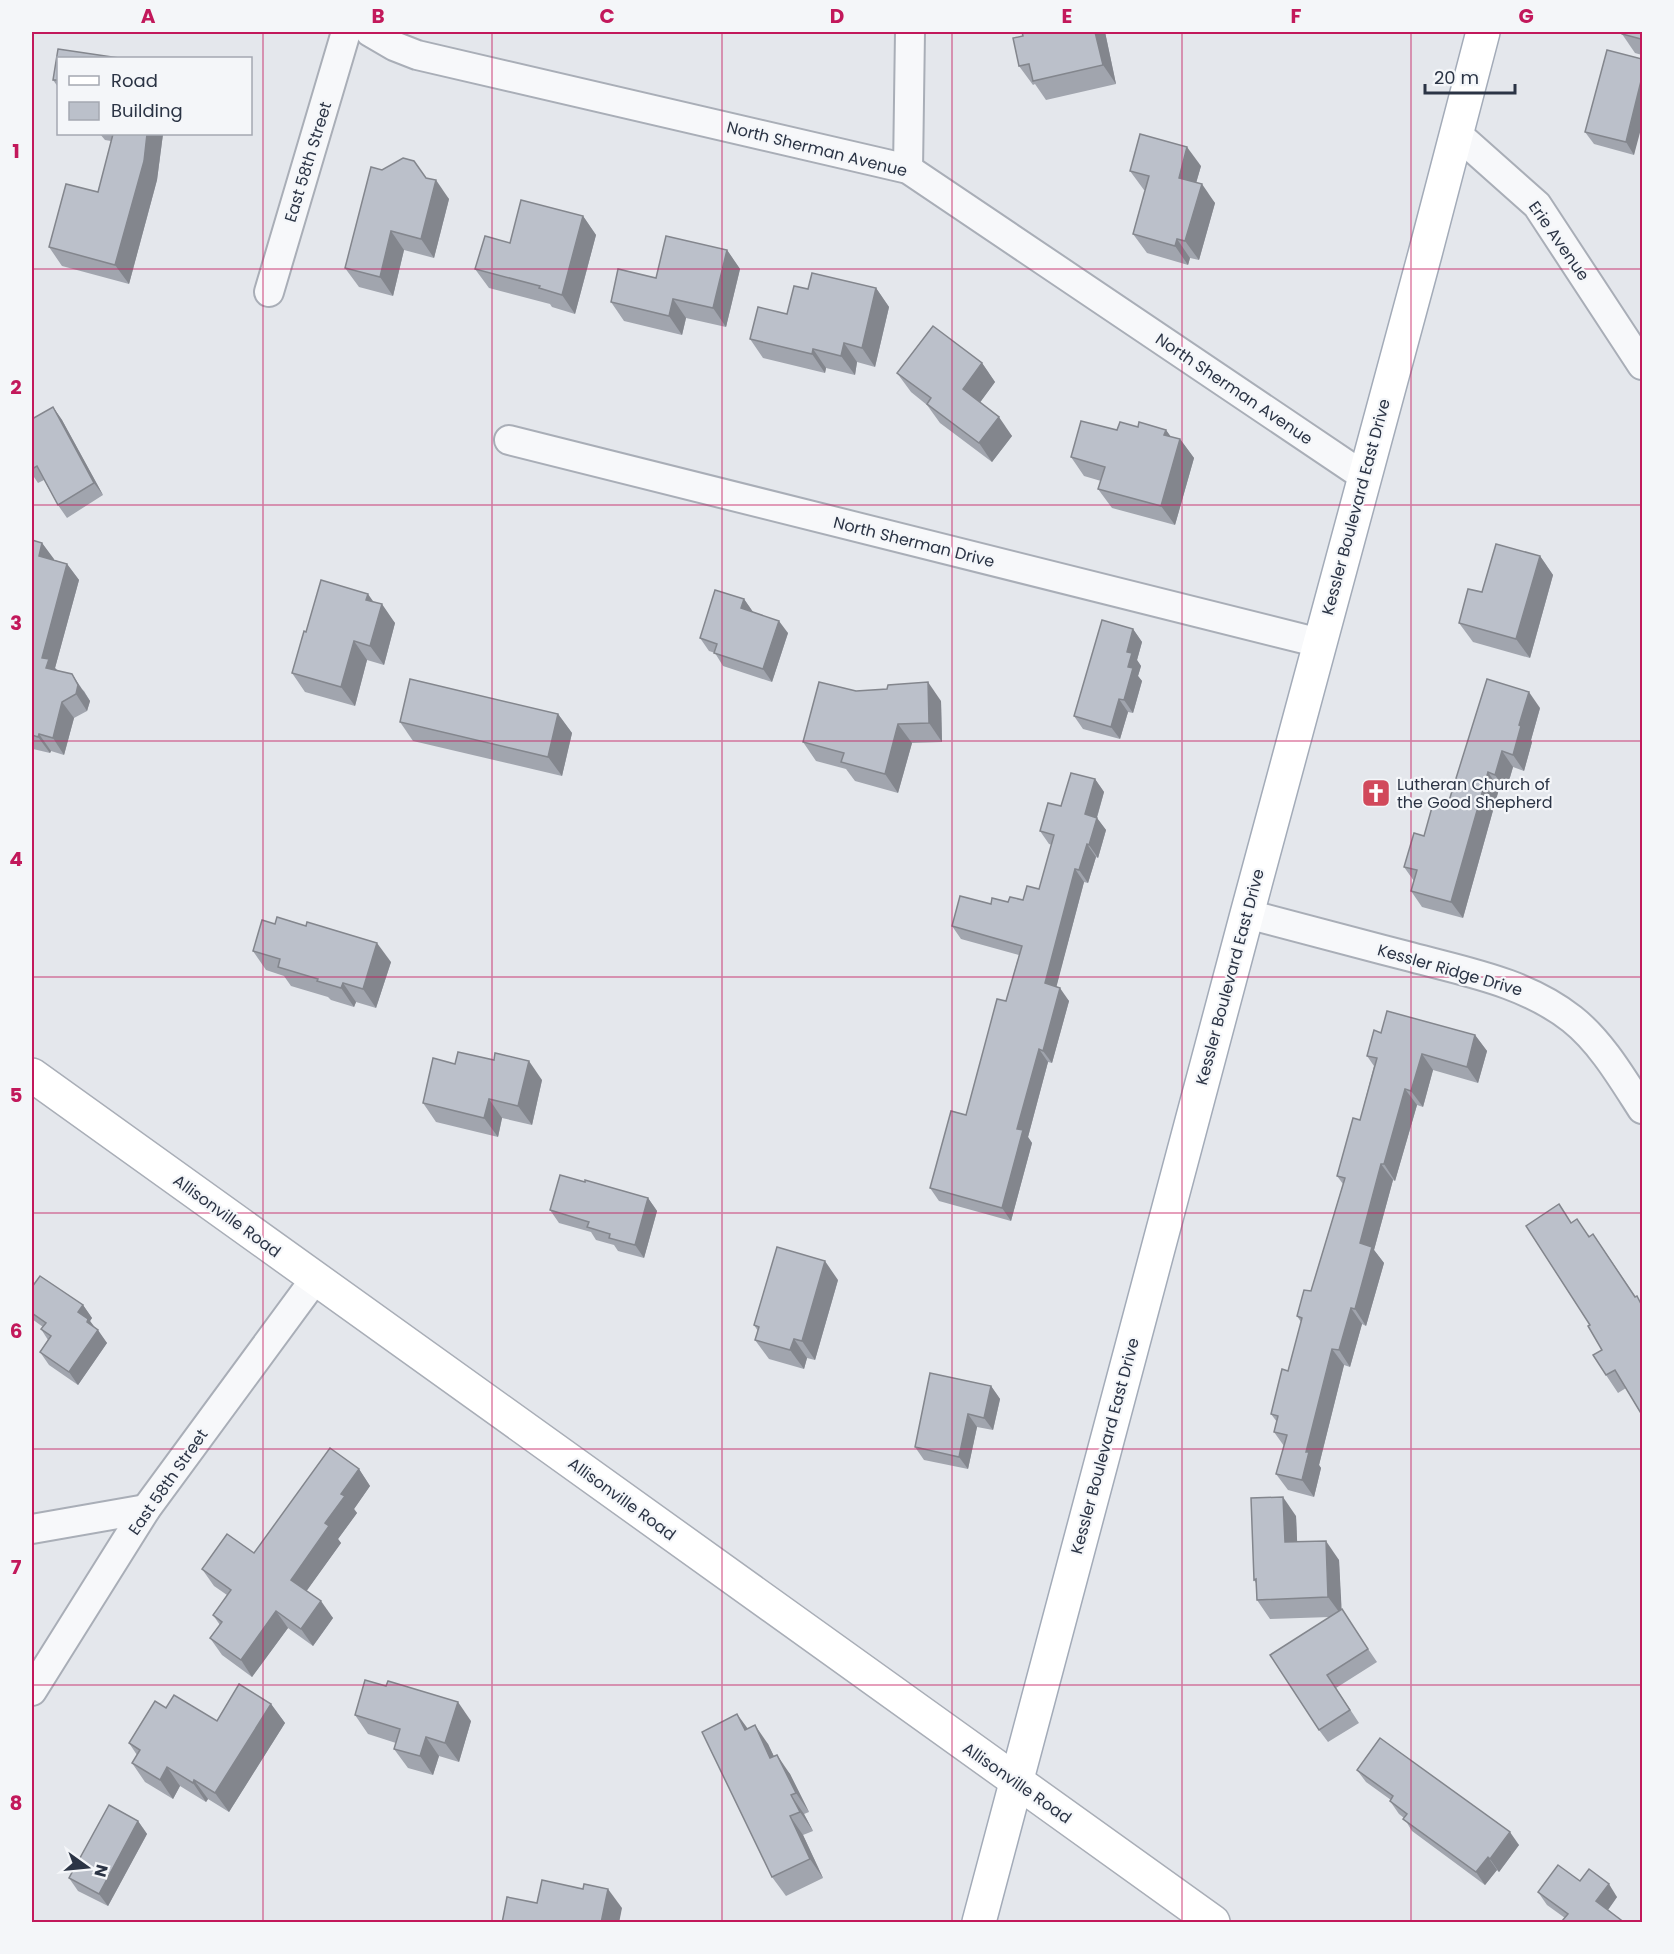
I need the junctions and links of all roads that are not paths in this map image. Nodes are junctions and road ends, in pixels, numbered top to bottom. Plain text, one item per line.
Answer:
1 (346, 32) edge
2 (370, 32) edge
3 (910, 32) edge
4 (1483, 32) edge
5 (1456, 133) junction
6 (908, 169) junction
7 (269, 292) dead end
8 (1642, 365) edge
9 (508, 440) dead end
10 (1365, 477) junction
11 (1320, 643) junction
12 (1247, 914) junction
13 (32, 1075) edge
14 (1642, 1108) edge
15 (315, 1279) junction
16 (147, 1509) junction
17 (32, 1529) edge
18 (32, 1691) edge
19 (1016, 1783) junction
20 (979, 1923) edge
21 (1214, 1923) edge

1 - 7 street, East 58th Street
2 - 6 street, North Sherman Avenue
3 - 6 street
4 - 5 main road, Kessler Boulevard East Drive
5 - 8 street, Erie Avenue
5 - 10 main road, Kessler Boulevard East Drive
6 - 10 street, North Sherman Avenue
9 - 11 street, North Sherman Drive
10 - 11 main road, Kessler Boulevard East Drive
11 - 12 main road, Kessler Boulevard East Drive
12 - 14 street, Kessler Ridge Drive
12 - 19 main road, Kessler Boulevard East Drive
13 - 15 main road, Allisonville Road
15 - 16 street, East 58th Street
15 - 19 main road, Allisonville Road
16 - 17 street
16 - 18 street, East 58th Street
19 - 20 main road, Kessler Boulevard East Drive
19 - 21 main road, Allisonville Road

